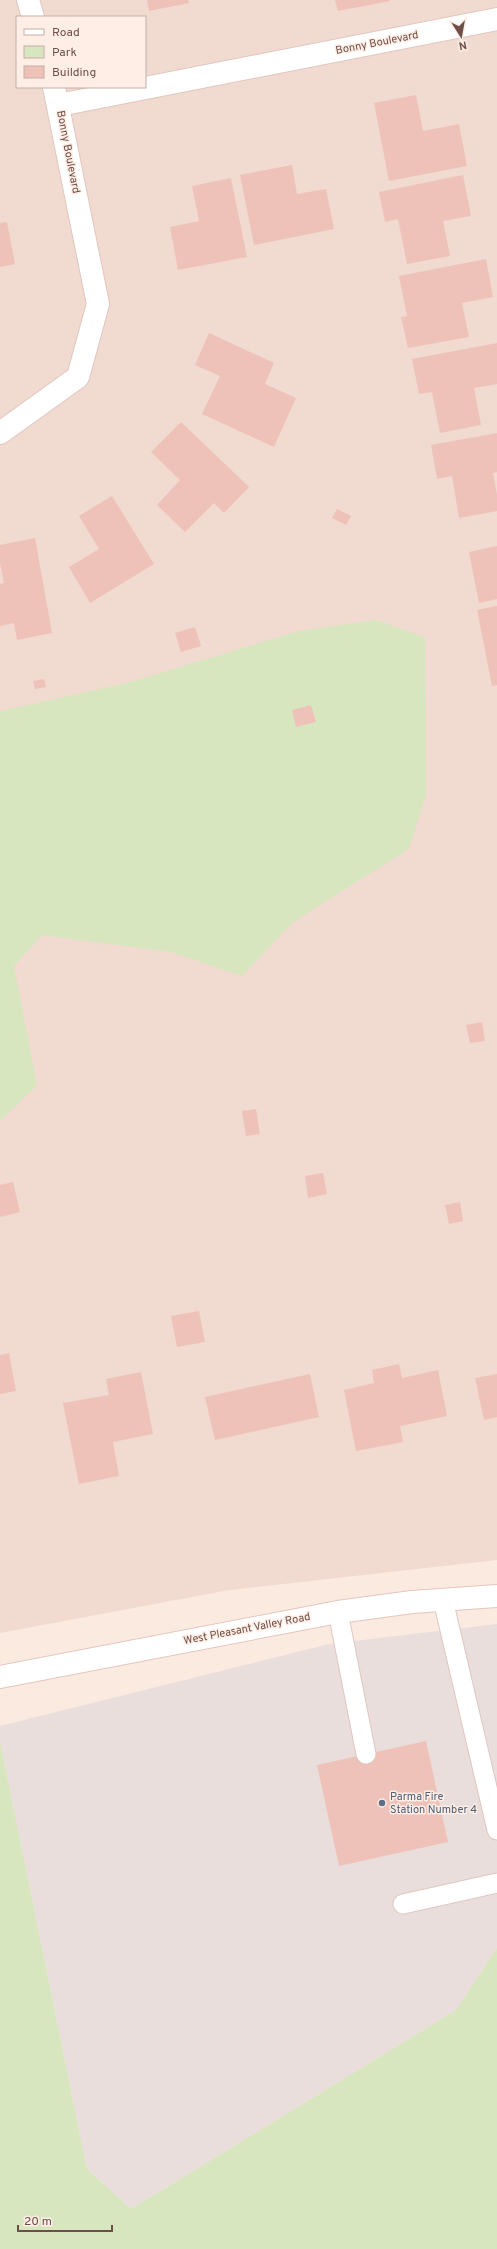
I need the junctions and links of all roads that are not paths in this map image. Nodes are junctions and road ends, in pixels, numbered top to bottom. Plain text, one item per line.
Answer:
1 (28, 0) edge
2 (33, 16) edge
3 (497, 19) edge
4 (146, 80) edge
5 (102, 88) edge
6 (56, 96) edge
7 (0, 433) edge
8 (497, 1596) edge
9 (443, 1600) junction
10 (338, 1612) junction
11 (0, 1677) edge
12 (366, 1754) dead end
13 (497, 1830) edge
14 (497, 1883) edge
15 (403, 1904) dead end

1 - 2 street
3 - 4 street, Bonny Boulevard
5 - 6 street, Bonny Boulevard
6 - 7 street, Bonny Boulevard
8 - 9 street, West Pleasant Valley Road
9 - 10 street, West Pleasant Valley Road
9 - 13 lane
10 - 11 street, West Pleasant Valley Road
10 - 12 lane
14 - 15 lane

